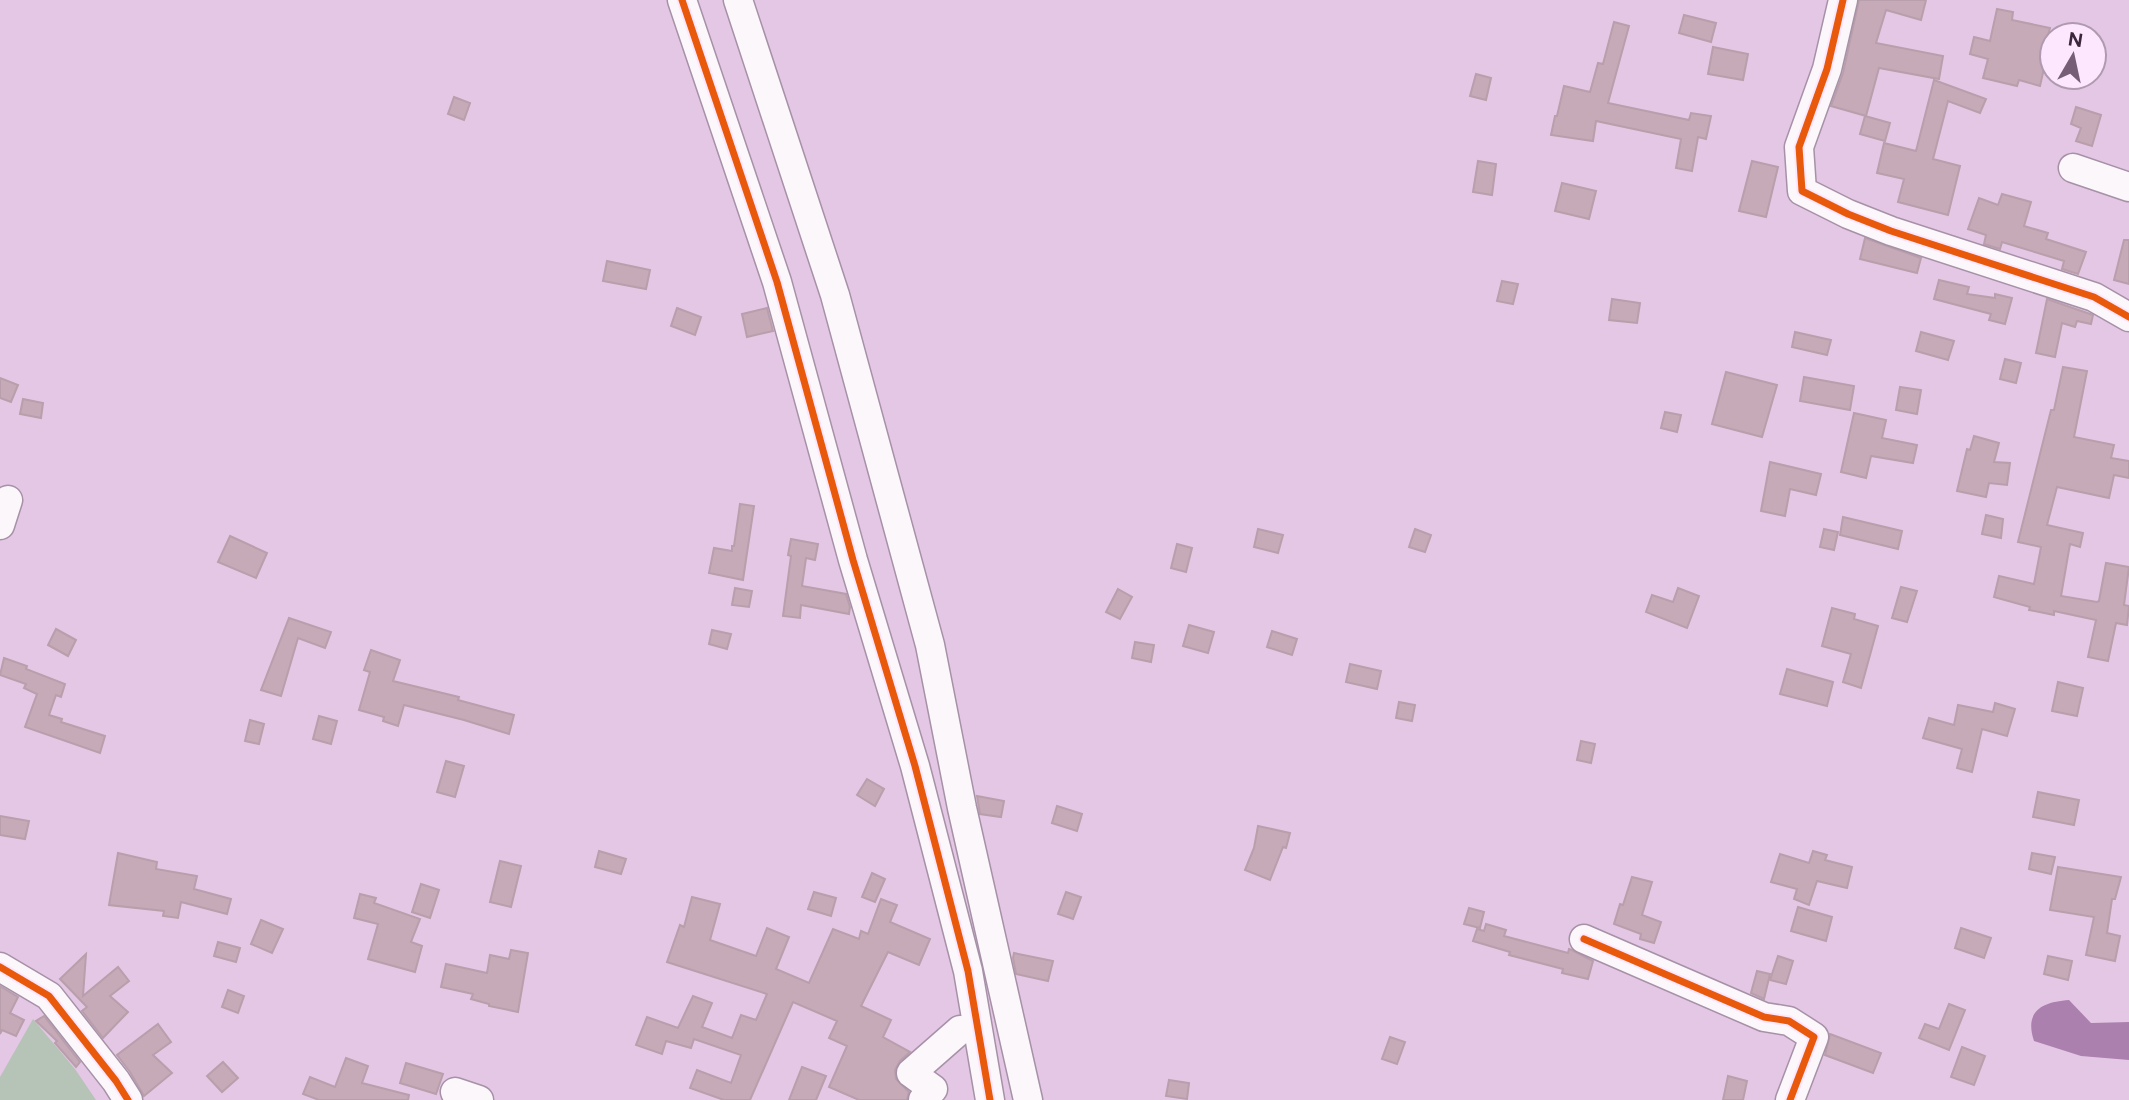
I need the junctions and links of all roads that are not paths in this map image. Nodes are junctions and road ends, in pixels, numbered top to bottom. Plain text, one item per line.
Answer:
1 (682, 0) edge
2 (738, 0) edge
3 (1843, 0) edge
4 (2073, 168) dead end
5 (2129, 187) edge
6 (2129, 317) edge
7 (1584, 939) dead end
8 (0, 967) edge
9 (960, 1030) dead end
10 (128, 1100) edge
11 (923, 1100) edge
12 (990, 1100) edge
13 (1028, 1100) edge
14 (1790, 1100) edge

1 - 12 street
2 - 13 street
3 - 6 street
4 - 5 street
7 - 14 street
8 - 10 street
9 - 11 street

